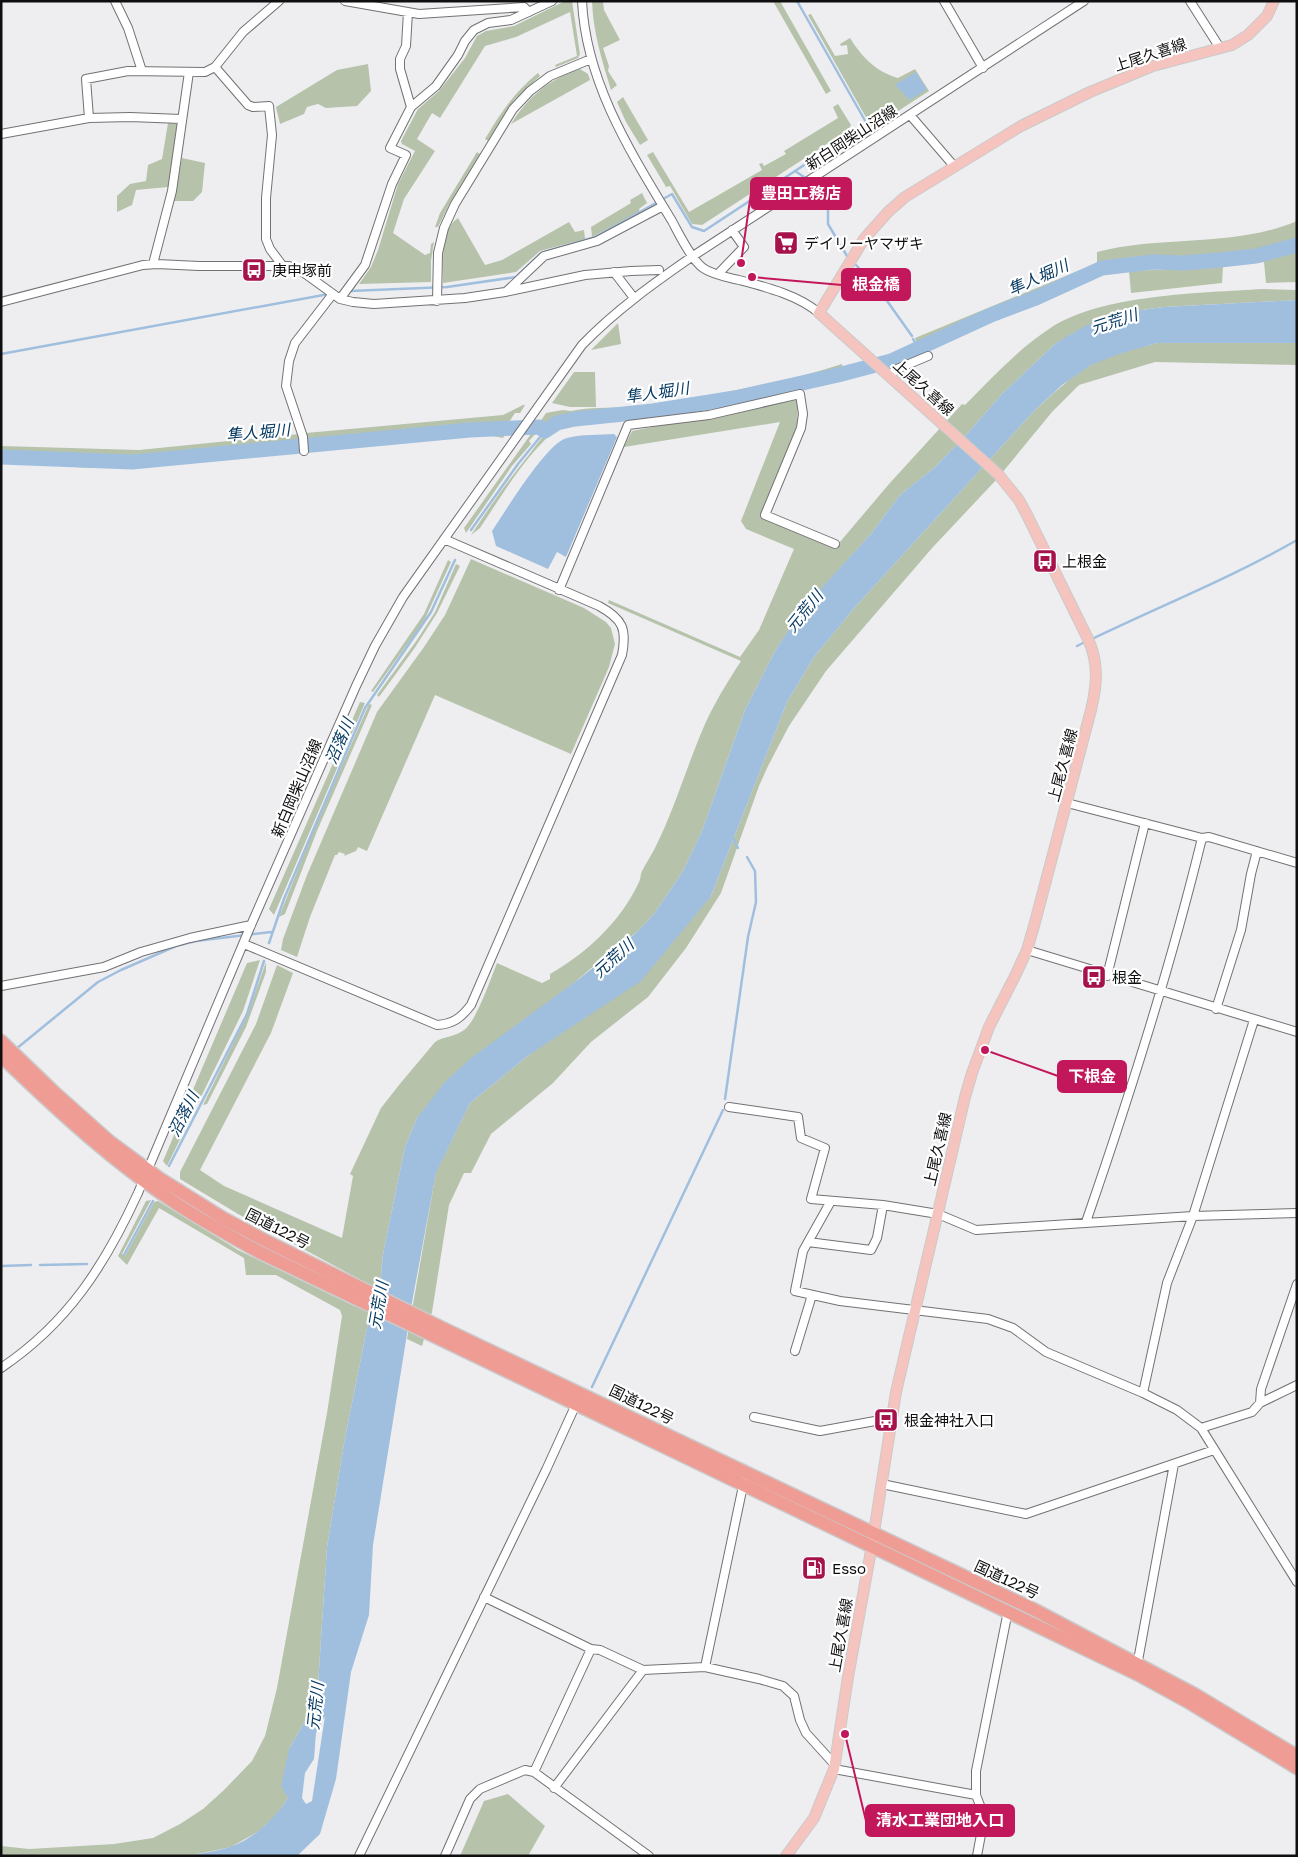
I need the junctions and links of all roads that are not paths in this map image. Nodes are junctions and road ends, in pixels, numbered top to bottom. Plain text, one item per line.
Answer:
1 (115, 1) edge
2 (279, 1) edge
3 (345, 1) edge
4 (552, 1) edge
5 (582, 1) edge
6 (944, 1) edge
7 (1084, 1) edge
8 (1190, 1) edge
9 (1274, 1) edge
10 (408, 12) junction
11 (529, 12) junction
12 (1220, 48) junction
13 (591, 59) junction
14 (215, 67) junction
15 (983, 68) junction
16 (142, 71) junction
17 (189, 72) junction
18 (411, 107) junction
19 (910, 115) junction
20 (88, 118) junction
21 (181, 120) junction
22 (1, 134) edge
23 (954, 166) junction
24 (663, 206) junction
25 (732, 230) junction
26 (693, 256) junction
27 (153, 264) junction
28 (282, 265) junction
29 (658, 270) dead end
30 (614, 272) junction
31 (718, 274) junction
32 (506, 292) junction
33 (336, 297) junction
34 (634, 298) junction
35 (437, 301) junction
36 (1, 302) edge
37 (819, 313) junction
38 (928, 356) dead end
39 (887, 374) junction
40 (304, 451) dead end
41 (444, 539) junction
42 (834, 544) dead end
43 (559, 590) junction
44 (1067, 803) junction
45 (1146, 824) junction
46 (1202, 838) junction
47 (1257, 851) junction
48 (1297, 863) edge
49 (252, 925) junction
50 (244, 944) junction
51 (1027, 950) junction
52 (1107, 976) junction
53 (1, 986) edge
54 (1161, 992) junction
55 (1216, 1009) junction
56 (1254, 1020) junction
57 (1297, 1032) edge
58 (1, 1041) edge
59 (1, 1056) edge
60 (729, 1107) dead end
61 (145, 1174) junction
62 (831, 1201) junction
63 (883, 1205) junction
64 (1297, 1213) edge
65 (938, 1214) junction
66 (1193, 1216) junction
67 (1086, 1222) junction
68 (808, 1242) junction
69 (1297, 1284) edge
70 (812, 1295) junction
71 (915, 1311) junction
72 (795, 1351) dead end
73 (1, 1368) edge
74 (1297, 1385) edge
75 (1143, 1393) junction
76 (579, 1399) junction
77 (1260, 1403) junction
78 (754, 1417) dead end
79 (891, 1426) junction
80 (1201, 1428) junction
81 (1214, 1450) junction
82 (1174, 1464) junction
83 (744, 1478) junction
84 (882, 1484) junction
85 (873, 1540) junction
86 (1297, 1582) edge
87 (484, 1597) junction
88 (1008, 1611) junction
89 (591, 1649) junction
90 (705, 1667) junction
91 (1137, 1668) junction
92 (643, 1670) junction
93 (1297, 1756) edge
94 (835, 1767) junction
95 (1297, 1768) edge
96 (534, 1772) junction
97 (554, 1788) junction
98 (976, 1795) junction
99 (359, 1856) edge
100 (445, 1856) edge
101 (649, 1856) edge
102 (786, 1856) edge
103 (977, 1856) edge

1 - 16 street
2 - 14 street
3 - 10 street
4 - 11 street
5 - 13 street
6 - 15 street
7 - 15 street, 新白岡柴山沼線
8 - 12 street
9 - 12 main road, 上尾久喜線
10 - 11 street
10 - 18 street
11 - 18 street
12 - 23 main road, 上尾久喜線
13 - 24 street
13 - 35 street
14 - 17 street
14 - 28 street
15 - 19 street, 新白岡柴山沼線
16 - 17 street
16 - 20 street
17 - 21 street
18 - 33 street
19 - 23 street
19 - 25 street, 新白岡柴山沼線
20 - 21 street
20 - 22 street
21 - 27 street
23 - 37 main road, 上尾久喜線
24 - 26 street
24 - 32 street
25 - 26 street, 新白岡柴山沼線
25 - 31 street
26 - 31 street
26 - 34 street, 新白岡柴山沼線
27 - 28 street
27 - 36 street
28 - 33 street
29 - 30 street
30 - 32 street
30 - 34 street
31 - 37 street
32 - 35 street
33 - 35 street
33 - 40 street
34 - 41 street, 新白岡柴山沼線
37 - 39 main road, 上尾久喜線
38 - 39 street
39 - 44 main road, 上尾久喜線
41 - 43 street
41 - 49 street, 新白岡柴山沼線
42 - 43 street
43 - 50 street
44 - 45 street
44 - 51 main road, 上尾久喜線
45 - 46 street
45 - 52 street
46 - 47 street
46 - 54 street
47 - 48 street
47 - 55 street
49 - 50 street, 新白岡柴山沼線
49 - 53 street
50 - 61 street, 新白岡柴山沼線
51 - 52 street
51 - 65 main road, 上尾久喜線
52 - 54 street
54 - 55 street
54 - 67 street
55 - 56 street
56 - 57 street
56 - 66 street
58 - 61 highway, 国道122号
59 - 61 highway, 国道122号
60 - 62 street
61 - 73 street, 新白岡柴山沼線
61 - 76 highway, 国道122号
62 - 63 street
62 - 68 street
63 - 65 street
63 - 68 street
64 - 66 street
65 - 67 street
65 - 71 main road, 上尾久喜線
66 - 67 street
66 - 75 street
68 - 70 street
69 - 77 street
70 - 71 street
70 - 72 street
71 - 75 street
71 - 79 main road, 上尾久喜線
74 - 77 street
75 - 80 street
76 - 83 highway, 国道122号
76 - 87 street
77 - 80 street
78 - 79 street
79 - 84 main road, 上尾久喜線
80 - 81 street
81 - 82 street
81 - 86 street
82 - 84 street
82 - 91 street
83 - 85 highway, 国道122号
83 - 90 street
84 - 85 main road, 上尾久喜線
85 - 88 highway, 国道122号
85 - 91 highway, 国道122号
85 - 94 main road, 上尾久喜線
87 - 89 street
87 - 99 street
88 - 91 highway, 国道122号
88 - 98 street
89 - 92 street
89 - 96 street
90 - 92 street
90 - 94 street
91 - 93 highway, 国道122号
91 - 95 highway, 国道122号
92 - 97 street
94 - 98 street
94 - 102 main road, 上尾久喜線
96 - 97 street
96 - 100 street
97 - 101 street
98 - 103 street

